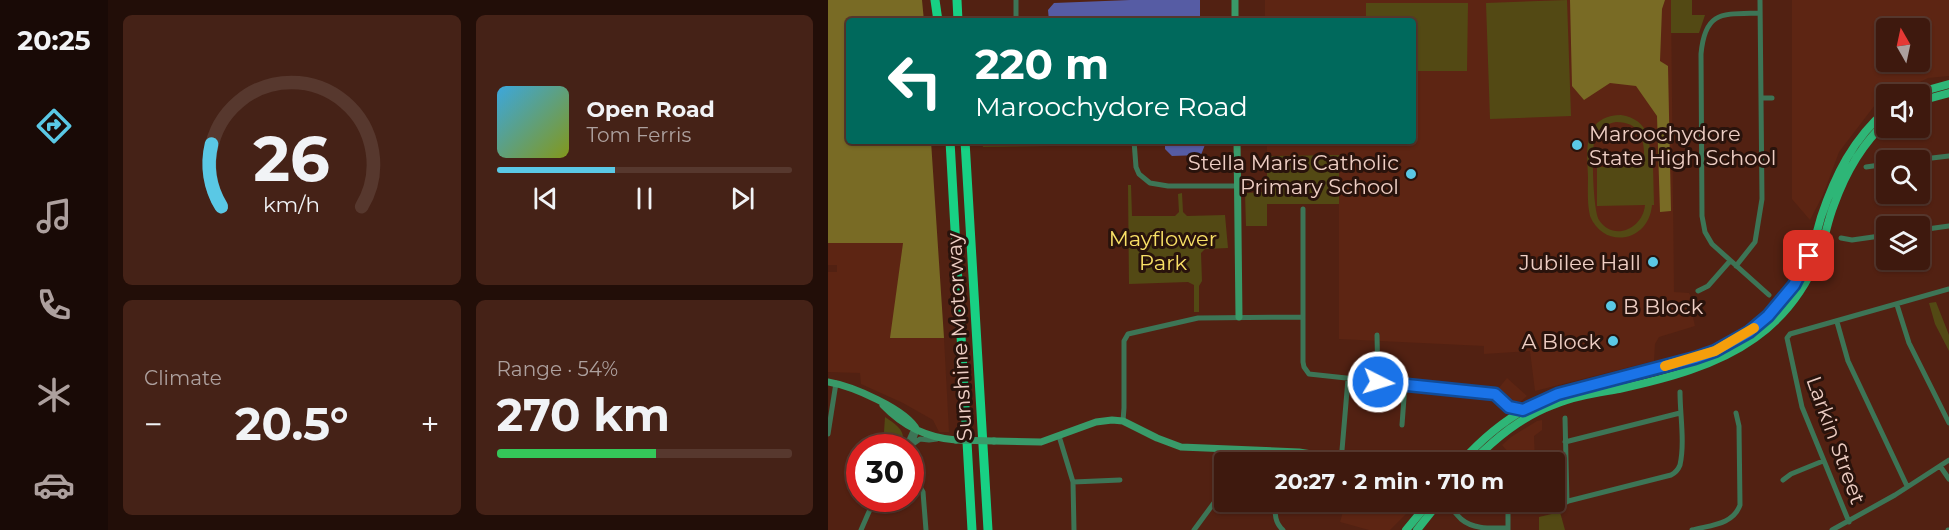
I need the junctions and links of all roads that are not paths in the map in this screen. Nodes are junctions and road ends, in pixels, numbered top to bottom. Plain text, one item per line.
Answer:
1 (935, 0) edge
2 (942, 0) edge
3 (959, 0) edge
4 (1016, 0) edge
5 (1235, 0) edge
6 (1760, 0) edge
7 (1760, 14) junction
8 (939, 18) edge
9 (940, 18) edge
10 (960, 18) edge
11 (1016, 18) edge
12 (1235, 18) edge
13 (1949, 84) edge
14 (1930, 89) edge
15 (1949, 93) edge
16 (1761, 98) junction
17 (1772, 98) dead end
18 (1930, 98) edge
19 (1876, 121) edge
20 (1876, 133) edge
21 (950, 144) edge
22 (965, 144) edge
23 (1134, 144) edge
24 (1237, 144) edge
25 (1949, 156) edge
26 (1930, 158) edge
27 (1876, 166) edge
28 (1866, 167) dead end
29 (1238, 186) junction
30 (1303, 209) dead end
31 (1949, 226) edge
32 (1930, 229) edge
33 (1876, 237) edge
34 (1840, 238) dead end
35 (1730, 261) junction
36 (1736, 266) junction
37 (1949, 289) edge
38 (1698, 291) dead end
39 (1769, 295) dead end
40 (1897, 305) junction
41 (1239, 317) junction
42 (1303, 317) junction
43 (1837, 322) junction
44 (1377, 335) dead end
45 (1348, 379) junction
46 (832, 382) edge
47 (1378, 382) junction
48 (1405, 384) junction
49 (1680, 393) dead end
50 (1509, 407) junction
51 (1523, 410) junction
52 (1680, 413) junction
53 (1736, 413) dead end
54 (1565, 418) dead end
55 (1123, 421) junction
56 (1502, 423) junction
57 (1949, 423) edge
58 (1402, 425) dead end
59 (917, 430) junction
60 (828, 434) edge
61 (912, 434) edge
62 (916, 434) edge
63 (1059, 436) junction
64 (924, 439) edge
65 (937, 439) junction
66 (1566, 442) junction
67 (1219, 449) junction
68 (1276, 451) joint
69 (1287, 452) edge
70 (1341, 452) edge
71 (1472, 452) edge
72 (1482, 452) edge
73 (1949, 460) edge
74 (1823, 461) junction
75 (1940, 466) junction
76 (1949, 479) edge
77 (1120, 480) dead end
78 (1783, 480) dead end
79 (1073, 482) junction
80 (1907, 486) junction
81 (1567, 502) joint
82 (924, 505) edge
83 (869, 512) edge
84 (1275, 512) edge
85 (1421, 512) edge
86 (1432, 512) edge
87 (1454, 512) edge
88 (1508, 512) edge
89 (1849, 522) junction
90 (1508, 529) edge
91 (861, 530) edge
92 (926, 530) edge
93 (972, 530) edge
94 (988, 530) edge
95 (1074, 530) edge
96 (1194, 530) edge
97 (1283, 530) edge
98 (1406, 530) edge
99 (1416, 530) edge
100 (1692, 530) edge
101 (1832, 530) edge

1 - 8 highway
2 - 9 highway
3 - 10 highway
4 - 11 street
5 - 12 main road
6 - 7 street
7 - 16 street
7 - 35 street
13 - 14 main road
15 - 18 main road
16 - 17 street
16 - 36 street
19 - 51 main road
20 - 72 main road
21 - 93 highway, Sunshine Motorway
22 - 94 highway, Sunshine Motorway
23 - 29 street
24 - 29 main road
25 - 26 street
27 - 28 street
29 - 41 main road
30 - 42 street
31 - 32 street
33 - 34 street
35 - 36 street
35 - 38 street
36 - 39 street
37 - 40 street
40 - 43 street
40 - 57 street
41 - 42 street
41 - 55 street
42 - 45 street
43 - 74 street, Larkin Street
43 - 80 street
44 - 47 street
45 - 47 street
45 - 70 street
46 - 59 main road
46 - 60 street
47 - 48 street
48 - 50 street
48 - 58 street
49 - 52 street
50 - 51 street
50 - 56 street
51 - 56 main road
52 - 66 street
52 - 81 street
53 - 100 street
54 - 66 street
55 - 63 main road
55 - 67 main road
56 - 71 main road
59 - 61 street
59 - 62 street
59 - 65 main road
63 - 65 main road, bridge
63 - 79 street
64 - 65 street
66 - 81 street
67 - 68 main road
67 - 96 street
68 - 69 main road
73 - 75 street
74 - 78 street
74 - 89 street, Larkin Street
75 - 76 street
75 - 80 street
77 - 79 street
79 - 95 street
80 - 89 street
82 - 92 street
83 - 91 street
84 - 97 street
85 - 98 main road
86 - 99 main road
87 - 90 street
88 - 90 street
89 - 101 street

